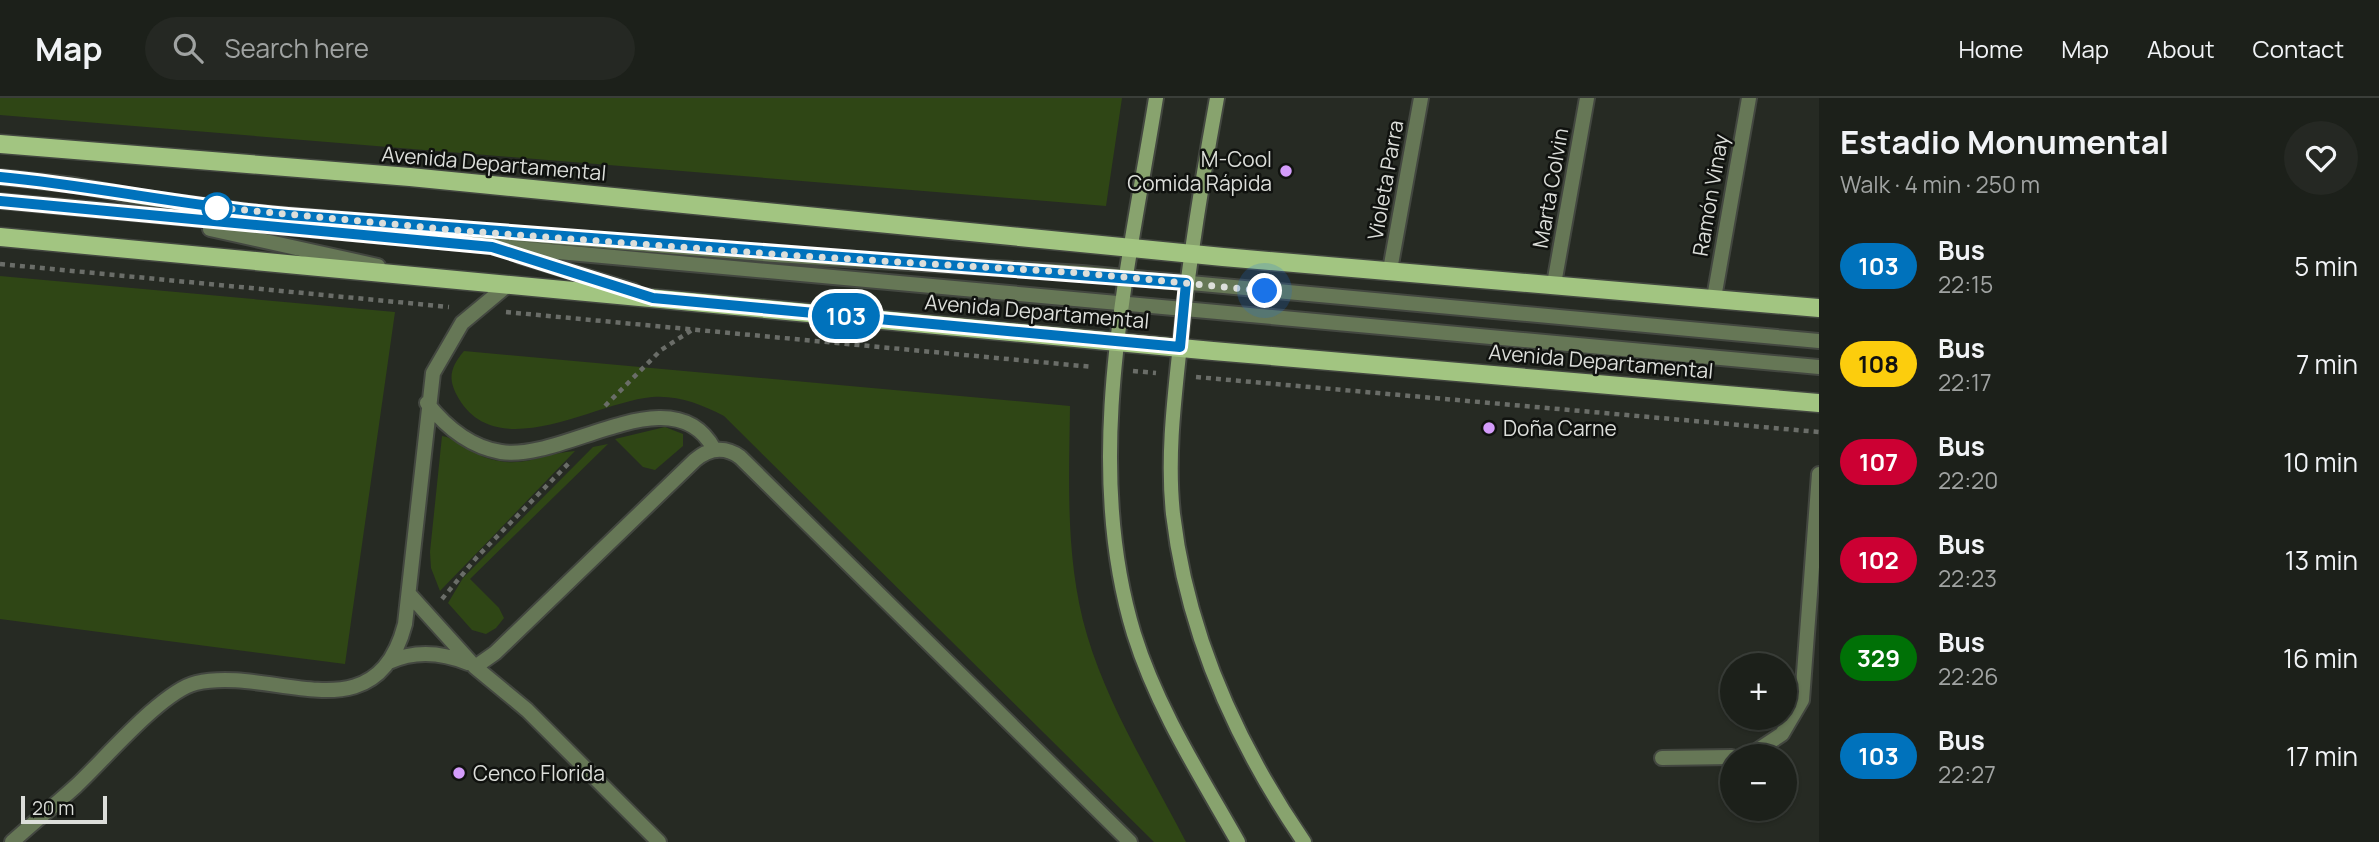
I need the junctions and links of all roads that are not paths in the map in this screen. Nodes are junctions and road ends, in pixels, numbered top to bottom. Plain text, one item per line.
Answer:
1 (1156, 98) edge
2 (1217, 98) edge
3 (1421, 98) edge
4 (1587, 98) edge
5 (1749, 98) edge
6 (0, 144) edge
7 (0, 177) edge
8 (0, 201) edge
9 (151, 216) junction
10 (0, 237) edge
11 (492, 247) junction
12 (1132, 247) junction
13 (1189, 253) junction
14 (1390, 270) junction
15 (426, 276) junction
16 (1128, 278) junction
17 (1186, 283) junction
18 (509, 284) junction
19 (1554, 284) junction
20 (653, 298) junction
21 (1714, 299) junction
22 (1124, 303) junction
23 (1819, 308) edge
24 (1184, 309) junction
25 (1119, 341) junction
26 (1819, 341) edge
27 (1180, 347) junction
28 (1819, 367) edge
29 (427, 403) junction
30 (1819, 403) edge
31 (714, 449) junction
32 (1819, 474) edge
33 (410, 595) junction
34 (389, 662) junction
35 (475, 667) junction
36 (1767, 744) edge
37 (1720, 757) edge
38 (1662, 758) dead end
39 (12, 842) edge
40 (659, 842) edge
41 (1130, 842) edge
42 (1238, 842) edge
43 (1304, 842) edge

1 - 12 main road
2 - 13 main road
3 - 14 street, Violeta Parra
4 - 19 street, Marta Colvin
5 - 21 street, Ramón Vinay
6 - 12 main road, Avenida Departamental
7 - 16 street
8 - 9 street
9 - 11 street
9 - 15 street
10 - 15 main road, Avenida Departamental
11 - 20 street
11 - 22 street
12 - 13 main road, Avenida Departamental
12 - 16 main road
13 - 14 main road, Avenida Departamental
13 - 17 main road
14 - 19 main road, Avenida Departamental
15 - 18 main road, Avenida Departamental
16 - 17 street
16 - 22 main road
17 - 24 main road
17 - 26 street
18 - 20 main road, Avenida Departamental
18 - 29 street
19 - 21 main road, Avenida Departamental
20 - 25 main road, Avenida Departamental
21 - 23 main road, Avenida Departamental
22 - 24 street
22 - 25 main road
24 - 27 main road
24 - 28 street
25 - 27 main road, Avenida Departamental
25 - 42 main road
27 - 30 main road, Avenida Departamental
27 - 43 main road
29 - 31 street
29 - 33 street
31 - 35 street
31 - 41 street
32 - 36 street
33 - 34 street
33 - 35 street
34 - 35 street
34 - 39 street
35 - 40 street
37 - 38 street

